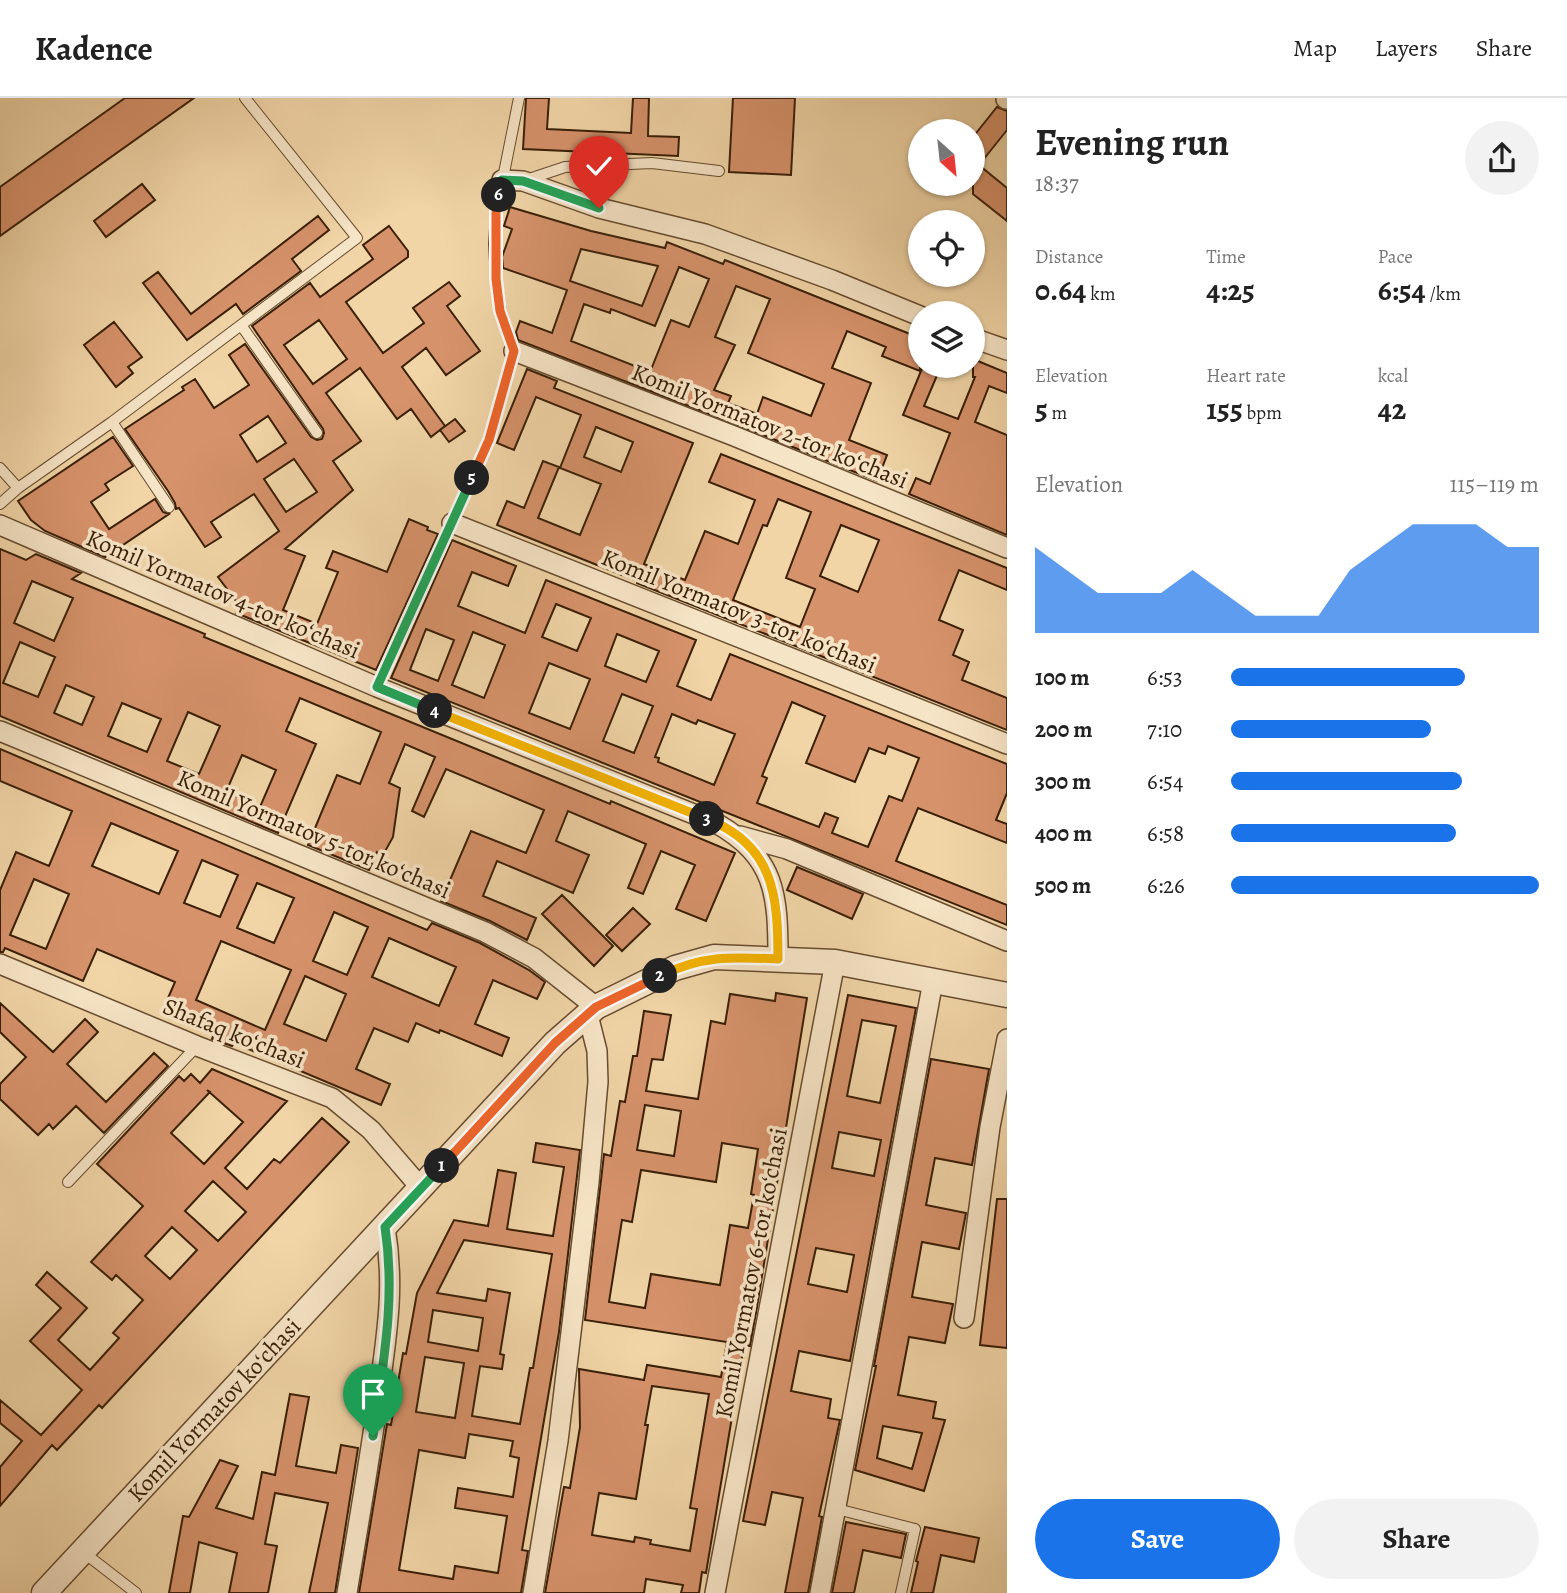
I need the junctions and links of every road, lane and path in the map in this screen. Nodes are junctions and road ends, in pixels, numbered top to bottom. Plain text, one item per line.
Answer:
1 (245, 98) edge
2 (519, 98) edge
3 (719, 171) dead end
4 (502, 180) junction
5 (523, 181) junction
6 (908, 311) edge
7 (241, 325) junction
8 (985, 342) edge
9 (1007, 350) edge
10 (514, 351) junction
11 (112, 422) junction
12 (317, 433) dead end
13 (0, 468) edge
14 (18, 488) junction
15 (0, 504) edge
16 (169, 507) dead end
17 (452, 523) junction
18 (0, 524) edge
19 (1007, 548) edge
20 (377, 687) junction
21 (0, 731) edge
22 (1007, 744) edge
23 (739, 835) junction
24 (1007, 942) edge
25 (778, 959) junction
26 (835, 962) junction
27 (0, 964) edge
28 (933, 981) junction
29 (1007, 995) edge
30 (592, 1011) junction
31 (1007, 1038) edge
32 (197, 1045) junction
33 (68, 1182) dead end
34 (421, 1188) junction
35 (385, 1227) junction
36 (964, 1318) dead end
37 (837, 1509) junction
38 (82, 1552) junction
39 (44, 1593) edge
40 (136, 1593) edge
41 (346, 1593) edge
42 (533, 1593) edge
43 (715, 1593) edge
44 (820, 1593) edge
45 (901, 1593) edge

1 - 7 lane
2 - 4 lane
3 - 5 lane
4 - 5 street
4 - 10 lane
5 - 6 street
7 - 11 lane
7 - 12 lane
8 - 9 street
10 - 17 lane
10 - 19 street, Komil Yormatov 2-tor koʻchasi
11 - 14 lane
11 - 16 lane
13 - 14 lane
14 - 15 lane
17 - 20 lane
17 - 22 street, Komil Yormatov 3-tor koʻchasi
18 - 20 street, Komil Yormatov 4-tor koʻchasi
20 - 23 street, Komil Yormatov 4-tor koʻchasi
21 - 30 street, Komil Yormatov 5-tor koʻchasi
23 - 24 street, Komil Yormatov 4-tor koʻchasi
23 - 25 street, Komil Yormatov 4-tor koʻchasi
25 - 26 street, Komil Yormatov koʻchasi
25 - 30 street, Komil Yormatov koʻchasi
26 - 28 street, Komil Yormatov koʻchasi
26 - 43 street, Komil Yormatov 6-tor koʻchasi
27 - 32 street, Shafaq koʻchasi
28 - 29 street, Komil Yormatov koʻchasi
28 - 37 street
30 - 34 street, Komil Yormatov koʻchasi
30 - 42 street
31 - 36 street
32 - 33 lane
32 - 34 street, Shafaq koʻchasi
34 - 35 street, Komil Yormatov koʻchasi
35 - 38 street, Komil Yormatov koʻchasi
35 - 41 street
37 - 44 street
37 - 45 lane
38 - 39 street, Komil Yormatov koʻchasi
38 - 40 lane

